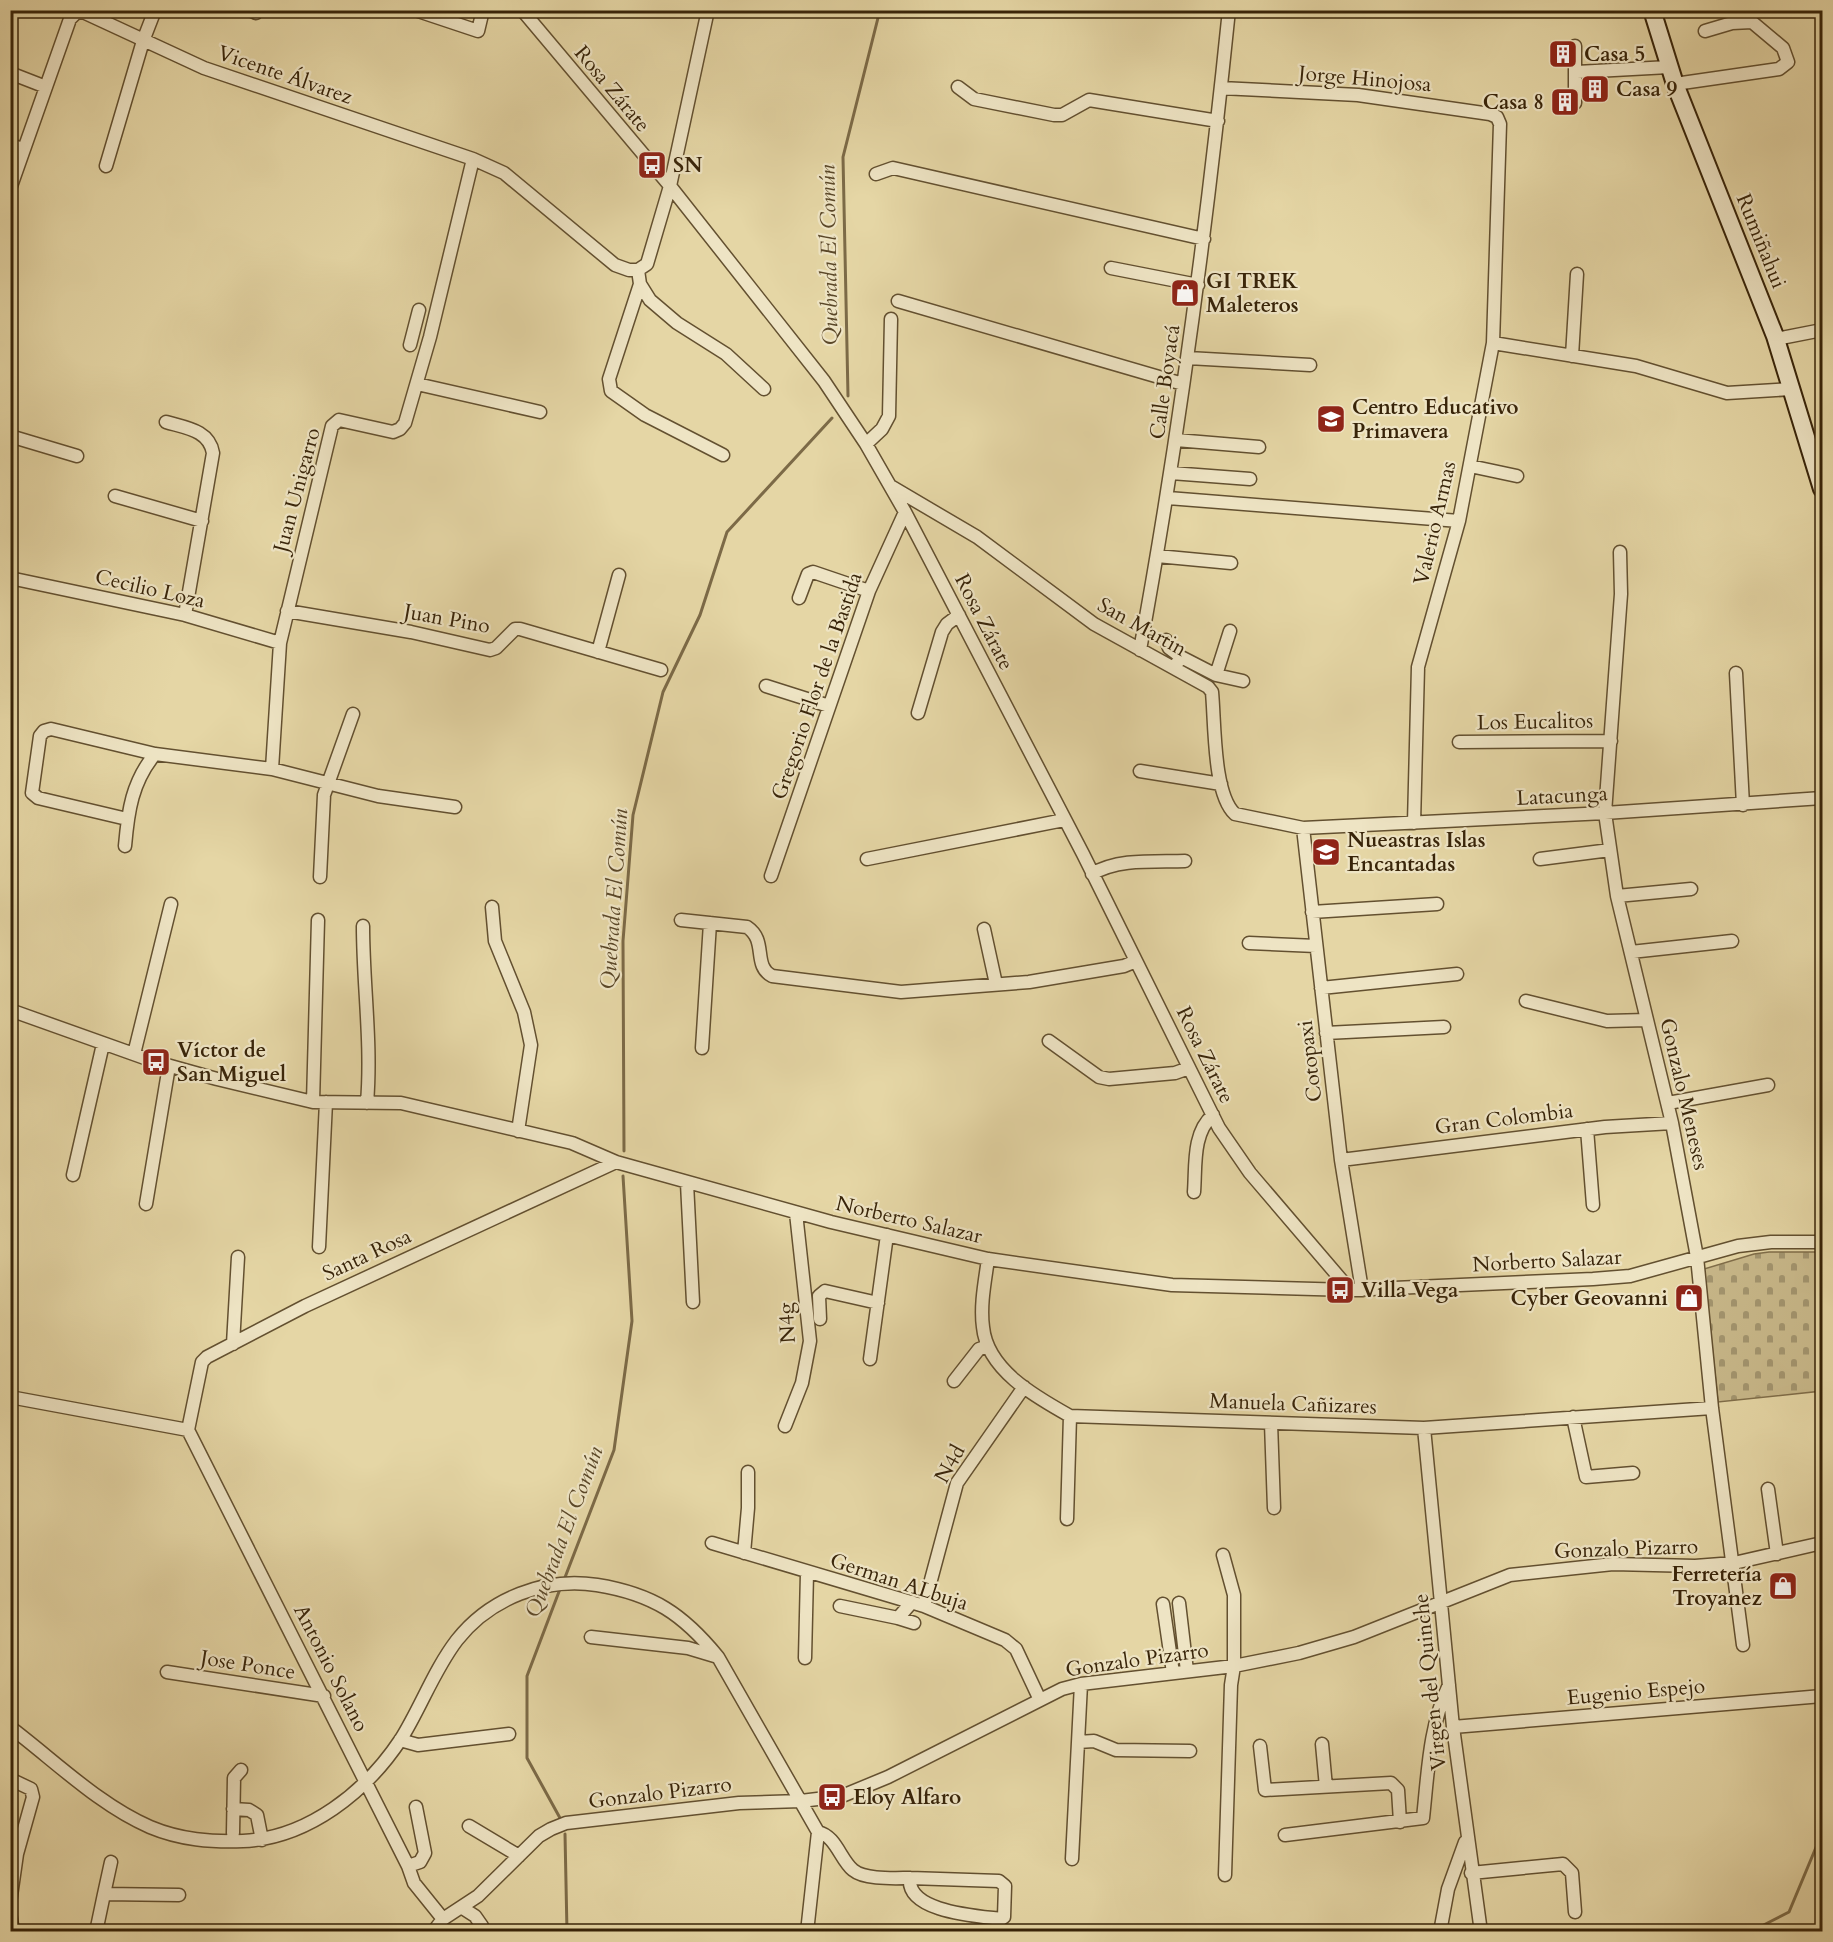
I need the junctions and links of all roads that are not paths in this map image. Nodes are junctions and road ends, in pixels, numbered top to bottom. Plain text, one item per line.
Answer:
1 (155, 10) edge
2 (415, 10) edge
3 (483, 10) edge
4 (522, 10) edge
5 (708, 10) edge
6 (1229, 10) edge
7 (1652, 10) edge
8 (1704, 31) dead end
9 (143, 41) junction
10 (1575, 46) dead end
11 (1669, 67) junction
12 (1577, 72) junction
13 (10, 73) edge
14 (1674, 84) junction
15 (46, 87) junction
16 (958, 87) dead end
17 (1221, 88) junction
18 (1575, 103) dead end
19 (1218, 121) junction
20 (1500, 124) joint
21 (10, 146) edge
22 (23, 150) junction
23 (473, 159) junction
24 (106, 166) dead end
25 (876, 174) dead end
26 (670, 186) junction
27 (10, 189) edge
28 (1204, 239) junction
29 (642, 267) junction
30 (1112, 268) dead end
31 (1577, 274) dead end
32 (640, 284) junction
33 (1198, 285) junction
34 (898, 301) dead end
35 (419, 310) dead end
36 (891, 319) dead end
37 (1822, 330) edge
38 (414, 332) junction
39 (430, 337) junction
40 (1776, 339) junction
41 (1493, 343) junction
42 (410, 345) dead end
43 (1572, 356) junction
44 (1188, 358) junction
45 (1310, 365) dead end
46 (417, 384) junction
47 (1183, 384) junction
48 (764, 389) dead end
49 (1792, 389) junction
50 (540, 412) dead end
51 (166, 422) dead end
52 (10, 436) edge
53 (1176, 440) junction
54 (866, 444) junction
55 (1259, 447) dead end
56 (723, 455) dead end
57 (77, 456) dead end
58 (1470, 466) junction
59 (1171, 473) junction
60 (1517, 476) dead end
61 (1250, 479) dead end
62 (891, 486) junction
63 (1822, 489) edge
64 (115, 496) dead end
65 (1168, 498) junction
66 (905, 512) junction
67 (202, 521) junction
68 (1459, 521) junction
69 (1620, 552) dead end
70 (1157, 556) junction
71 (1231, 563) dead end
72 (619, 575) dead end
73 (10, 578) edge
74 (869, 591) junction
75 (799, 598) dead end
76 (287, 611) junction
77 (185, 615) junction
78 (959, 615) junction
79 (1230, 631) dead end
80 (1166, 640) dead end
81 (280, 644) junction
82 (1140, 650) junction
83 (598, 652) junction
84 (1178, 662) junction
85 (661, 670) dead end
86 (1736, 673) dead end
87 (1216, 675) junction
88 (1243, 681) dead end
89 (766, 686) dead end
90 (829, 706) junction
91 (918, 713) dead end
92 (353, 714) dead end
93 (1611, 741) junction
94 (1459, 742) dead end
95 (155, 754) junction
96 (272, 769) junction
97 (1140, 771) dead end
98 (1221, 784) junction
99 (327, 785) junction
100 (1822, 798) edge
101 (1743, 805) junction
102 (455, 807) dead end
103 (1605, 813) junction
104 (127, 819) junction
105 (1064, 820) junction
106 (1414, 823) junction
107 (1303, 828) junction
108 (125, 846) dead end
109 (1610, 850) junction
110 (867, 858) dead end
111 (1540, 859) dead end
112 (1185, 861) dead end
113 (1092, 874) junction
114 (771, 876) dead end
115 (320, 877) dead end
116 (1691, 889) dead end
117 (1617, 896) junction
118 (171, 904) dead end
119 (1437, 904) dead end
120 (492, 907) dead end
121 (1312, 912) junction
122 (318, 920) dead end
123 (681, 920) dead end
124 (710, 923) junction
125 (363, 926) dead end
126 (984, 929) dead end
127 (1732, 941) dead end
128 (1249, 943) dead end
129 (1316, 946) junction
130 (1631, 952) junction
131 (1136, 961) junction
132 (1457, 974) dead end
133 (996, 984) junction
134 (1321, 988) junction
135 (1526, 1000) dead end
136 (10, 1010) edge
137 (1647, 1020) junction
138 (1444, 1027) dead end
139 (1326, 1033) junction
140 (1049, 1041) dead end
141 (104, 1044) junction
142 (702, 1048) dead end
143 (134, 1054) junction
144 (169, 1066) junction
145 (1189, 1068) junction
146 (1768, 1085) dead end
147 (320, 1102) junction
148 (367, 1102) junction
149 (1668, 1102) junction
150 (1213, 1115) junction
151 (1672, 1123) junction
152 (1587, 1129) junction
153 (518, 1131) junction
154 (1341, 1160) junction
155 (616, 1162) junction
156 (73, 1175) dead end
157 (687, 1183) junction
158 (1194, 1192) dead end
159 (146, 1204) dead end
160 (1593, 1205) dead end
161 (796, 1213) junction
162 (887, 1235) junction
163 (1822, 1242) edge
164 (319, 1247) dead end
165 (238, 1257) dead end
166 (1697, 1257) junction
167 (988, 1258) junction
168 (1356, 1290) junction
169 (693, 1302) dead end
170 (878, 1303) junction
171 (820, 1319) dead end
172 (233, 1344) junction
173 (988, 1346) junction
174 (870, 1359) dead end
175 (954, 1381) dead end
176 (1024, 1387) junction
177 (10, 1396) edge
178 (1712, 1408) junction
179 (1070, 1416) junction
180 (1573, 1417) junction
181 (1271, 1423) junction
182 (785, 1426) dead end
183 (1424, 1428) junction
184 (188, 1430) junction
185 (748, 1472) dead end
186 (1634, 1473) dead end
187 (1768, 1489) dead end
188 (1274, 1508) dead end
189 (1066, 1519) dead end
190 (1822, 1543) edge
191 (712, 1544) dead end
192 (744, 1553) junction
193 (1778, 1554) junction
194 (1223, 1555) dead end
195 (1734, 1563) junction
196 (807, 1573) junction
197 (1442, 1602) junction
198 (1179, 1603) dead end
199 (918, 1604) junction
200 (1163, 1604) dead end
201 (840, 1606) dead end
202 (898, 1618) junction
203 (914, 1623) dead end
204 (591, 1637) dead end
205 (1743, 1645) dead end
206 (718, 1657) junction
207 (805, 1658) dead end
208 (1234, 1666) junction
209 (1188, 1671) junction
210 (166, 1672) dead end
211 (1173, 1673) junction
212 (1081, 1684) junction
213 (1449, 1684) junction
214 (324, 1696) junction
215 (1822, 1696) edge
216 (1040, 1700) junction
217 (10, 1727) edge
218 (1453, 1727) junction
219 (509, 1734) dead end
220 (400, 1740) junction
221 (1078, 1742) junction
222 (1322, 1744) dead end
223 (1260, 1746) dead end
224 (1190, 1751) dead end
225 (241, 1770) dead end
226 (10, 1779) edge
227 (365, 1781) junction
228 (1326, 1787) junction
229 (801, 1801) junction
230 (416, 1807) dead end
231 (233, 1809) junction
232 (1400, 1822) junction
233 (469, 1826) dead end
234 (818, 1832) junction
235 (233, 1833) dead end
236 (1285, 1835) dead end
237 (1467, 1838) junction
238 (262, 1840) junction
239 (519, 1856) junction
240 (1072, 1859) dead end
241 (111, 1862) dead end
242 (408, 1866) junction
243 (1471, 1873) junction
244 (1225, 1875) dead end
245 (910, 1878) junction
246 (104, 1894) junction
247 (179, 1895) dead end
248 (10, 1904) edge
249 (461, 1908) junction
250 (10, 1912) edge
251 (1575, 1912) dead end
252 (443, 1919) junction
253 (13, 1932) edge
254 (96, 1932) edge
255 (434, 1932) edge
256 (480, 1932) edge
257 (807, 1932) edge
258 (1440, 1932) edge
259 (1481, 1932) edge

1 - 9 street
2 - 3 street
4 - 26 street, Rosa Zárate
5 - 26 street
6 - 17 street, Calle Boyacá
7 - 11 street, Rumiñahui
8 - 14 street
9 - 15 street, Vicente Álvarez
9 - 23 street, Vicente Álvarez
9 - 24 street
10 - 12 street
11 - 12 street
11 - 14 street, Rumiñahui
12 - 18 street
13 - 15 street
14 - 40 street, Rumiñahui
15 - 22 street, Vicente Álvarez
16 - 19 street
17 - 19 street, Calle Boyacá
17 - 20 street, Jorge Hinojosa
19 - 28 street, Calle Boyacá
20 - 41 street, Valerio Armas
21 - 22 street
22 - 27 street, Vicente Álvarez
23 - 29 street, Vicente Álvarez
23 - 39 street, Juan Unigarro
25 - 28 street
26 - 29 street
26 - 54 street, Rosa Zárate
28 - 33 street, Calle Boyacá
29 - 32 street
30 - 33 street
31 - 43 street
32 - 48 street
32 - 56 street
33 - 44 street, Calle Boyacá
34 - 47 street
35 - 38 street
36 - 54 street
37 - 40 street
38 - 39 street
38 - 42 street
39 - 46 street, Juan Unigarro
40 - 49 street, Rumiñahui
41 - 43 street
41 - 58 street, Valerio Armas
43 - 49 street
44 - 45 street
44 - 47 street, Calle Boyacá
46 - 50 street
46 - 76 street, Juan Unigarro
47 - 53 street, Calle Boyacá
49 - 63 street, Rumiñahui
51 - 67 street
52 - 57 street
53 - 55 street
53 - 59 street, Calle Boyacá
54 - 62 street, Rosa Zárate
58 - 60 street
58 - 68 street, Valerio Armas
59 - 61 street
59 - 65 street, Calle Boyacá
62 - 66 street, Rosa Zárate
62 - 82 street, San Martin
64 - 67 street
65 - 68 street
65 - 70 street, Calle Boyacá
66 - 74 street, Gregorio Flor de la Bastida
66 - 78 street, Rosa Zárate
67 - 77 street
68 - 106 street, Valerio Armas
69 - 93 street, Gonzalo Meneses
70 - 71 street
70 - 82 street, Calle Boyacá
72 - 83 street
73 - 77 street, Cecilio Loza
74 - 75 street
74 - 90 street, Gregorio Flor de la Bastida
76 - 81 street, Juan Unigarro
76 - 83 street, Juan Pino
77 - 81 street, Cecilio Loza
78 - 91 street
78 - 105 street, Rosa Zárate
79 - 87 street
80 - 84 street
81 - 96 street, Juan Unigarro
82 - 84 street, San Martin
83 - 85 street, Juan Pino
84 - 87 street
84 - 98 street, San Martin
86 - 101 street
87 - 88 street
89 - 90 street
90 - 114 street, Gregorio Flor de la Bastida
92 - 99 street
93 - 94 street, Los Eucalitos
93 - 103 street, Gonzalo Meneses
95 - 96 street
95 - 104 street
95 - 104 street
96 - 99 street
97 - 98 street
98 - 107 street, San Martin
99 - 102 street
99 - 115 street
100 - 101 street, Latacunga
101 - 103 street, Latacunga
103 - 106 street, Latacunga
103 - 109 street, Gonzalo Meneses
104 - 108 street
105 - 110 street
105 - 113 street, Rosa Zárate
106 - 107 street, Latacunga
107 - 121 street, Cotopaxi
109 - 111 street
109 - 117 street, Gonzalo Meneses
112 - 113 street
113 - 131 street, Rosa Zárate
116 - 117 street
117 - 130 street, Gonzalo Meneses
118 - 143 street
119 - 121 street
120 - 153 street
121 - 129 street, Cotopaxi
122 - 147 street
123 - 124 street
124 - 133 street
124 - 142 street
125 - 148 street
126 - 133 street
127 - 130 street
128 - 129 street
129 - 134 street, Cotopaxi
130 - 137 street, Gonzalo Meneses
131 - 133 street
131 - 145 street, Rosa Zárate
132 - 134 street
134 - 139 street, Cotopaxi
135 - 137 street
136 - 141 street, Norberto Salazar
137 - 149 street, Gonzalo Meneses
138 - 139 street
139 - 154 street, Cotopaxi
140 - 145 street
141 - 143 street, Norberto Salazar
141 - 156 street
143 - 144 street, Norberto Salazar
144 - 147 street, Norberto Salazar
144 - 159 street
145 - 150 street, Rosa Zárate
146 - 149 street
147 - 148 street, Norberto Salazar
147 - 164 street
148 - 153 street, Norberto Salazar
149 - 151 street, Gonzalo Meneses
150 - 158 street
150 - 168 street, Rosa Zárate
151 - 152 street, Gran Colombia
151 - 166 street, Gonzalo Meneses
152 - 154 street, Gran Colombia
152 - 160 street
153 - 155 street, Norberto Salazar
154 - 168 street, Cotopaxi
155 - 157 street, Norberto Salazar
155 - 172 street, Santa Rosa
157 - 161 street, Norberto Salazar
157 - 169 street
161 - 162 street, Norberto Salazar
161 - 182 street, N4g
162 - 167 street, Norberto Salazar
162 - 170 street
163 - 166 street, Norberto Salazar
165 - 172 street
166 - 168 street, Norberto Salazar
166 - 178 street, Gonzalo Meneses
167 - 168 street, Norberto Salazar
167 - 173 street
170 - 171 street
170 - 174 street
172 - 184 street, Santa Rosa
173 - 175 street
173 - 176 street
176 - 179 street
176 - 199 street, N4d
177 - 184 street
178 - 180 street, Manuela Cañizares
178 - 195 street, Gonzalo Meneses
179 - 181 street, Manuela Cañizares
179 - 189 street
180 - 183 street, Manuela Cañizares
180 - 186 street
181 - 183 street, Manuela Cañizares
181 - 188 street
183 - 197 street, Virgen del Quinche
184 - 214 street, Antonio Solano
185 - 192 street
187 - 193 street
190 - 193 street, Gonzalo Pizarro
191 - 192 street, German ALbuja
192 - 196 street, German ALbuja
193 - 195 street, Gonzalo Pizarro
194 - 208 street
195 - 197 street, Gonzalo Pizarro
195 - 205 street, Gonzalo Meneses
196 - 199 street, German ALbuja
196 - 207 street
197 - 208 street, Gonzalo Pizarro
197 - 213 street, Virgen del Quinche
198 - 209 street
199 - 202 street
199 - 216 street, German ALbuja
200 - 211 street
201 - 202 street
202 - 203 street
204 - 206 street
206 - 220 street
206 - 229 street
208 - 209 street, Gonzalo Pizarro
208 - 244 street
209 - 211 street, Gonzalo Pizarro
210 - 214 street, Jose Ponce
211 - 212 street, Gonzalo Pizarro
212 - 216 street, Gonzalo Pizarro
212 - 221 street
213 - 218 street, Virgen del Quinche
213 - 232 street
214 - 227 street, Antonio Solano
215 - 218 street, Eugenio Espejo
216 - 229 street, Gonzalo Pizarro
217 - 238 street
218 - 237 street, Virgen del Quinche
219 - 220 street
220 - 227 street
221 - 224 street
221 - 240 street
222 - 228 street
223 - 228 street
225 - 231 street
226 - 248 street
227 - 238 street
227 - 242 street, Antonio Solano
228 - 232 street
229 - 234 street
229 - 239 street, Gonzalo Pizarro
230 - 242 street
231 - 235 street
231 - 238 street
232 - 236 street
233 - 239 street
234 - 245 street
234 - 257 street
237 - 243 street, Virgen del Quinche
237 - 258 street
239 - 249 street, Gonzalo Pizarro
241 - 246 street
242 - 252 street, Antonio Solano
243 - 251 street
243 - 259 street, Virgen del Quinche
245 - 245 street
246 - 247 street
246 - 254 street
249 - 252 street, Gonzalo Pizarro
249 - 256 street
250 - 253 street
252 - 255 street, Gonzalo Pizarro

